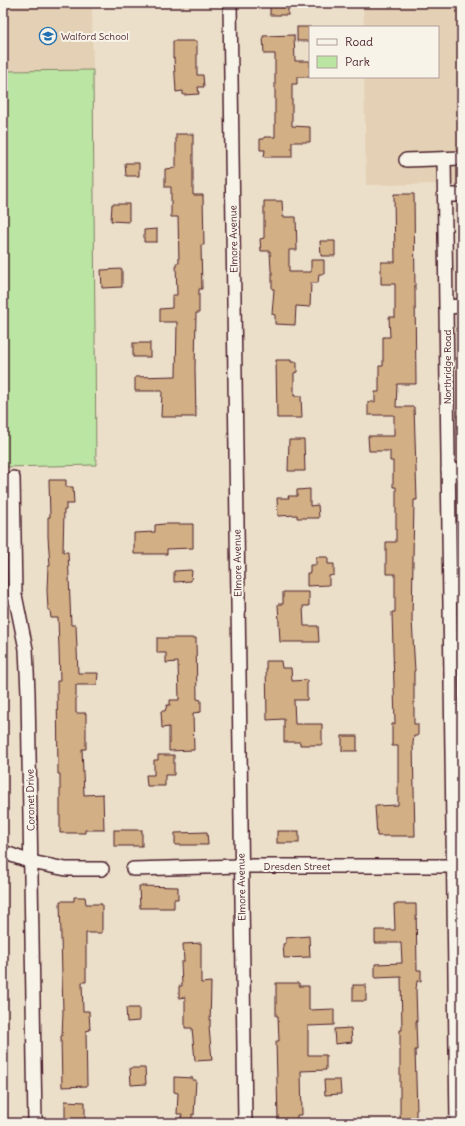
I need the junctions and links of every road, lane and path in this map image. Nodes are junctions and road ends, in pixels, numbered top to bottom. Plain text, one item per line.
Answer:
1 (230, 3) edge
2 (462, 158) edge
3 (444, 159) junction
4 (406, 160) dead end
5 (445, 191) junction
6 (462, 195) edge
7 (462, 306) edge
8 (447, 307) junction
9 (448, 470) junction
10 (462, 470) edge
11 (13, 478) dead end
12 (456, 631) edge
13 (3, 852) edge
14 (31, 862) junction
15 (241, 866) junction
16 (458, 866) edge
17 (102, 869) dead end
18 (132, 869) dead end
19 (458, 1116) edge
20 (35, 1123) edge
21 (245, 1123) edge

1 - 15 street, Elmore Avenue
2 - 3 street
3 - 4 street
3 - 5 street, Northridge Road
5 - 6 street
5 - 8 street, Northridge Road
7 - 8 street
8 - 9 street, Northridge Road
9 - 10 street
9 - 12 street, Northridge Road
11 - 14 street, Coronet Drive
12 - 16 street, Northridge Road
13 - 14 street
14 - 17 street
14 - 20 street, Coronet Drive
15 - 16 street, Dresden Street
15 - 18 street, Dresden Street
15 - 21 street, Elmore Avenue
16 - 19 street, Northridge Road

